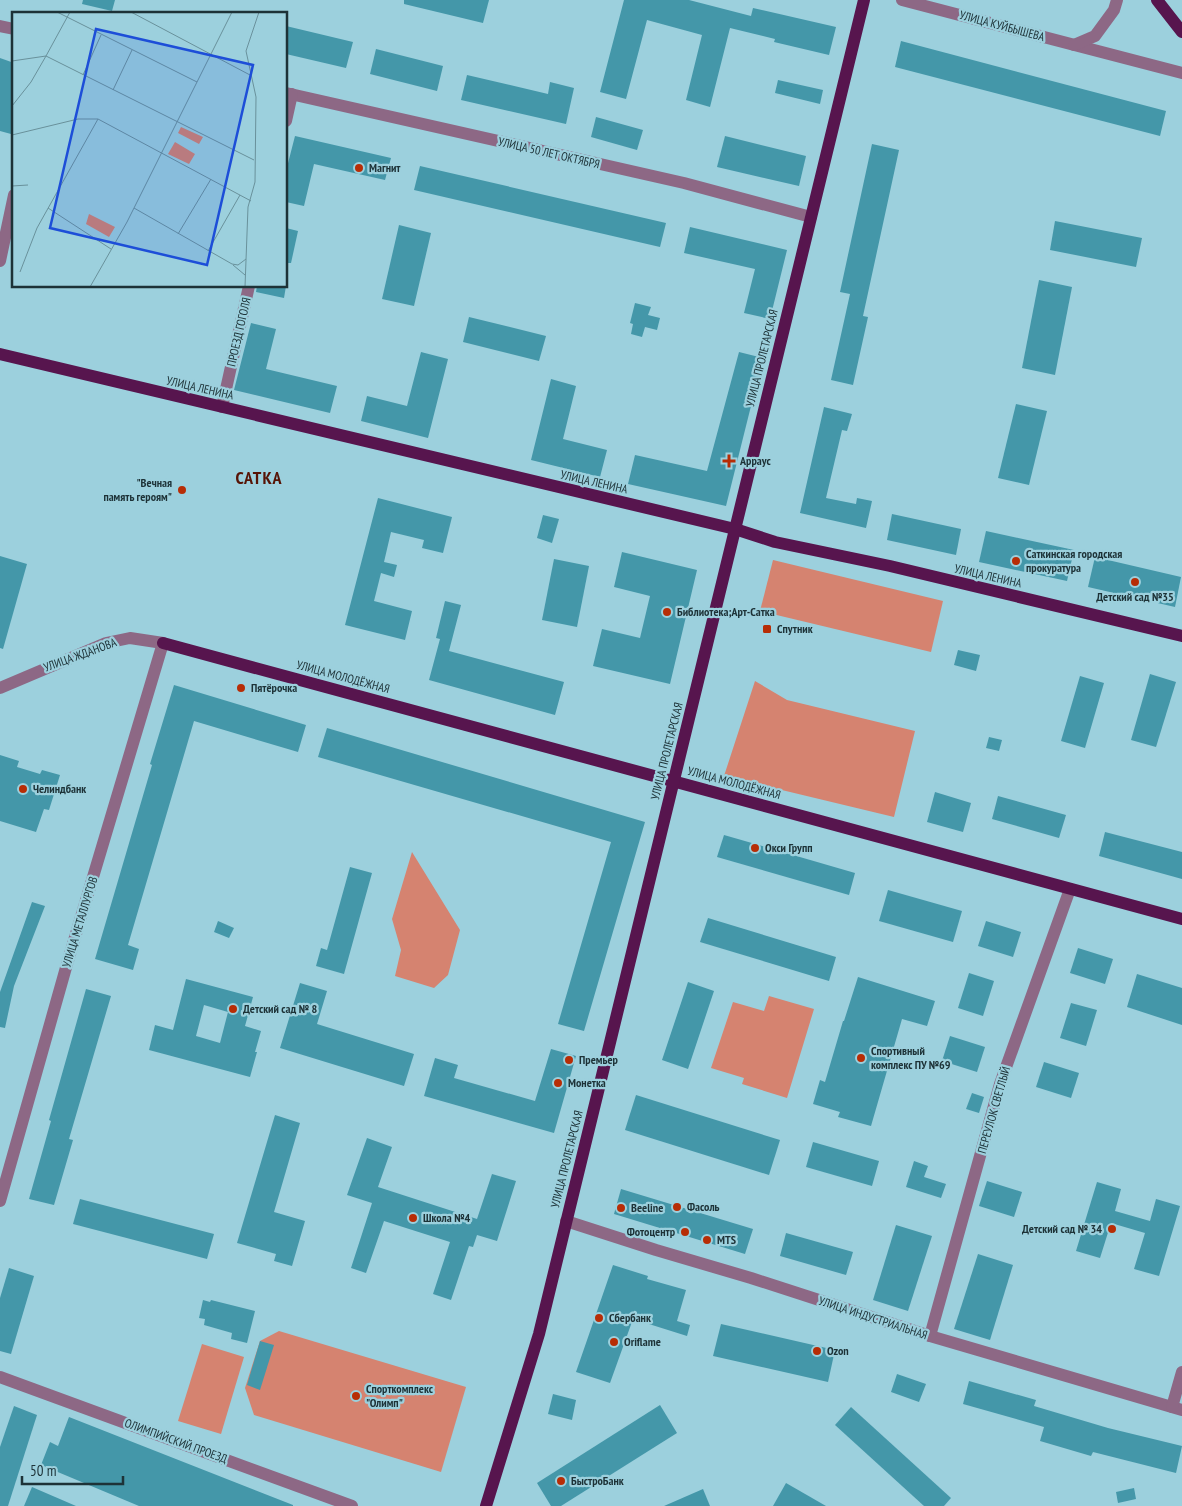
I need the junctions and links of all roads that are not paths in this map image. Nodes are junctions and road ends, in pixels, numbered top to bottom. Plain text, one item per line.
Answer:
1 (864, 0) edge
2 (902, 0) edge
3 (1117, 0) edge
4 (1157, 0) edge
5 (1182, 32) edge
6 (1074, 45) junction
7 (1182, 73) edge
8 (289, 93) edge
9 (12, 204) edge
10 (811, 217) junction
11 (0, 261) edge
12 (249, 288) edge
13 (0, 354) edge
14 (222, 407) junction
15 (735, 529) junction
16 (1182, 636) edge
17 (163, 642) junction
18 (0, 688) edge
19 (674, 781) junction
20 (1070, 889) junction
21 (1182, 919) edge
22 (0, 1201) edge
23 (566, 1221) junction
24 (930, 1336) junction
25 (1182, 1372) edge
26 (0, 1377) edge
27 (1177, 1408) edge
28 (352, 1506) edge
29 (486, 1506) edge

1 - 10 main road, УЛИЦА ПРОЛЕТАРСКАЯ
2 - 6 street, УЛИЦА КУЙБЫШЕВА
3 - 6 street
4 - 5 main road
6 - 7 street, УЛИЦА КУЙБЫШЕВА
8 - 10 street, УЛИЦА 50 ЛЕТ ОКТЯБРЯ
9 - 11 street
10 - 15 main road, УЛИЦА ПРОЛЕТАРСКАЯ
12 - 14 street, ПРОЕЗД ГОГОЛЯ
13 - 14 main road, УЛИЦА ЛЕНИНА
14 - 15 main road, УЛИЦА ЛЕНИНА
15 - 16 main road, УЛИЦА ЛЕНИНА
15 - 19 main road, УЛИЦА ПРОЛЕТАРСКАЯ
17 - 18 street, УЛИЦА ЖДАНОВА
17 - 19 main road, УЛИЦА МОЛОДЁЖНАЯ
17 - 22 street, УЛИЦА МЕТАЛЛУРГОВ
19 - 20 main road, УЛИЦА МОЛОДЁЖНАЯ
19 - 23 main road, УЛИЦА ПРОЛЕТАРСКАЯ
20 - 21 main road, УЛИЦА МОЛОДЁЖНАЯ
20 - 24 street, ПЕРЕУЛОК СВЕТЛЫЙ
23 - 24 street, УЛИЦА ИНДУСТРИАЛЬНАЯ
23 - 29 main road, УЛИЦА ПРОЛЕТАРСКАЯ
24 - 27 street, УЛИЦА ИНДУСТРИАЛЬНАЯ
25 - 27 street
26 - 28 street, ОЛИМПИЙСКИЙ ПРОЕЗД

